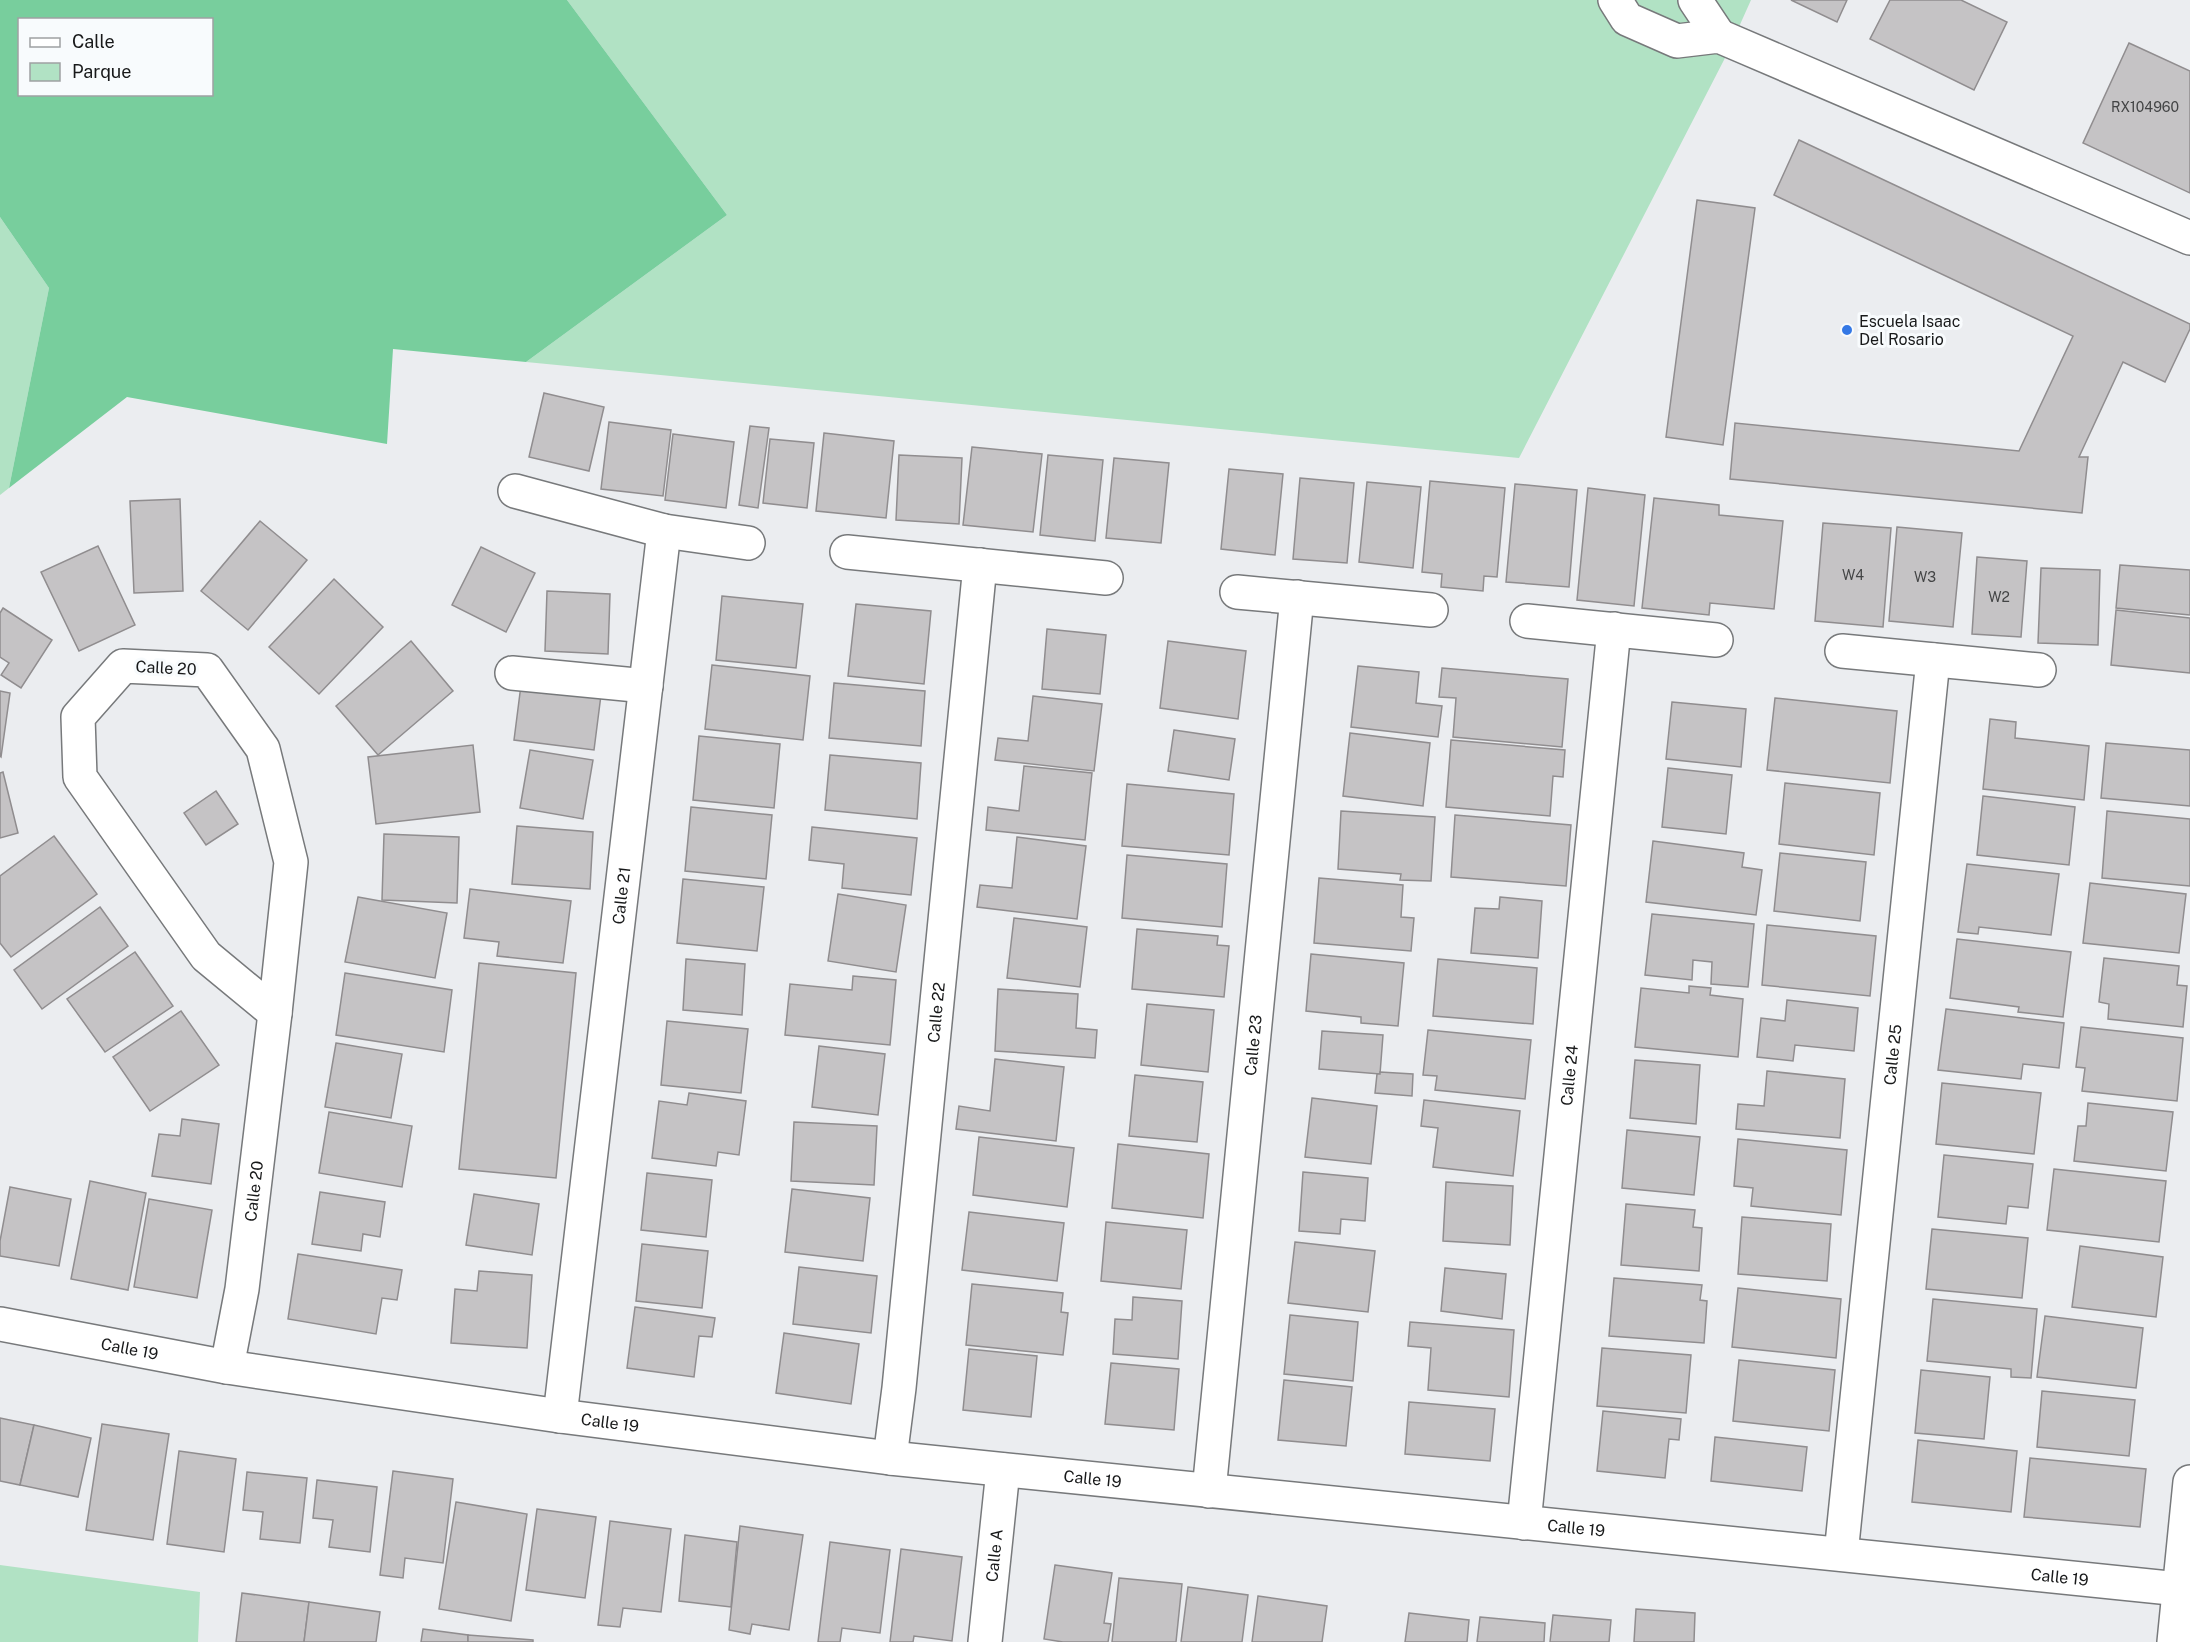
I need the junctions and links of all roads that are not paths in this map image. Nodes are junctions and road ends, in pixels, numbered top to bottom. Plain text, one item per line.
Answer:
1 (1615, 0) edge
2 (1695, 0) edge
3 (1719, 36) junction
4 (2190, 238) edge
5 (515, 491) dead end
6 (664, 531) junction
7 (748, 543) dead end
8 (847, 552) dead end
9 (980, 565) junction
10 (1106, 578) dead end
11 (1237, 592) dead end
12 (1297, 597) junction
13 (1431, 610) dead end
14 (1527, 621) dead end
15 (1614, 629) junction
16 (1716, 640) dead end
17 (1842, 651) dead end
18 (1933, 660) junction
19 (2039, 670) dead end
20 (512, 672) dead end
21 (646, 686) junction
22 (275, 1013) junction
23 (0, 1324) edge
24 (227, 1367) junction
25 (560, 1416) junction
26 (890, 1458) junction
27 (1003, 1470) junction
28 (2190, 1482) edge
29 (1209, 1491) junction
30 (1524, 1523) junction
31 (1840, 1554) junction
32 (2184, 1588) edge
33 (986, 1642) edge
34 (2174, 1642) edge

1 - 3 street
2 - 3 street
3 - 4 street
5 - 6 street
6 - 7 street
6 - 21 street, Calle 21
8 - 9 street
9 - 10 street
9 - 26 street, Calle 22
11 - 12 street
12 - 13 street
12 - 29 street, Calle 23
14 - 15 street
15 - 16 street
15 - 30 street, Calle 24
17 - 18 street
18 - 19 street
18 - 31 street, Calle 25
20 - 21 street
21 - 25 street, Calle 21
22 - 22 street, Calle 20
22 - 24 street, Calle 20
23 - 24 street, Calle 19
24 - 25 street, Calle 19
25 - 26 street, Calle 19
26 - 27 street, Calle 19
27 - 29 street, Calle 19
27 - 33 street, Calle A
28 - 32 street
29 - 30 street, Calle 19
30 - 31 street, Calle 19
31 - 32 street, Calle 19
32 - 34 street

